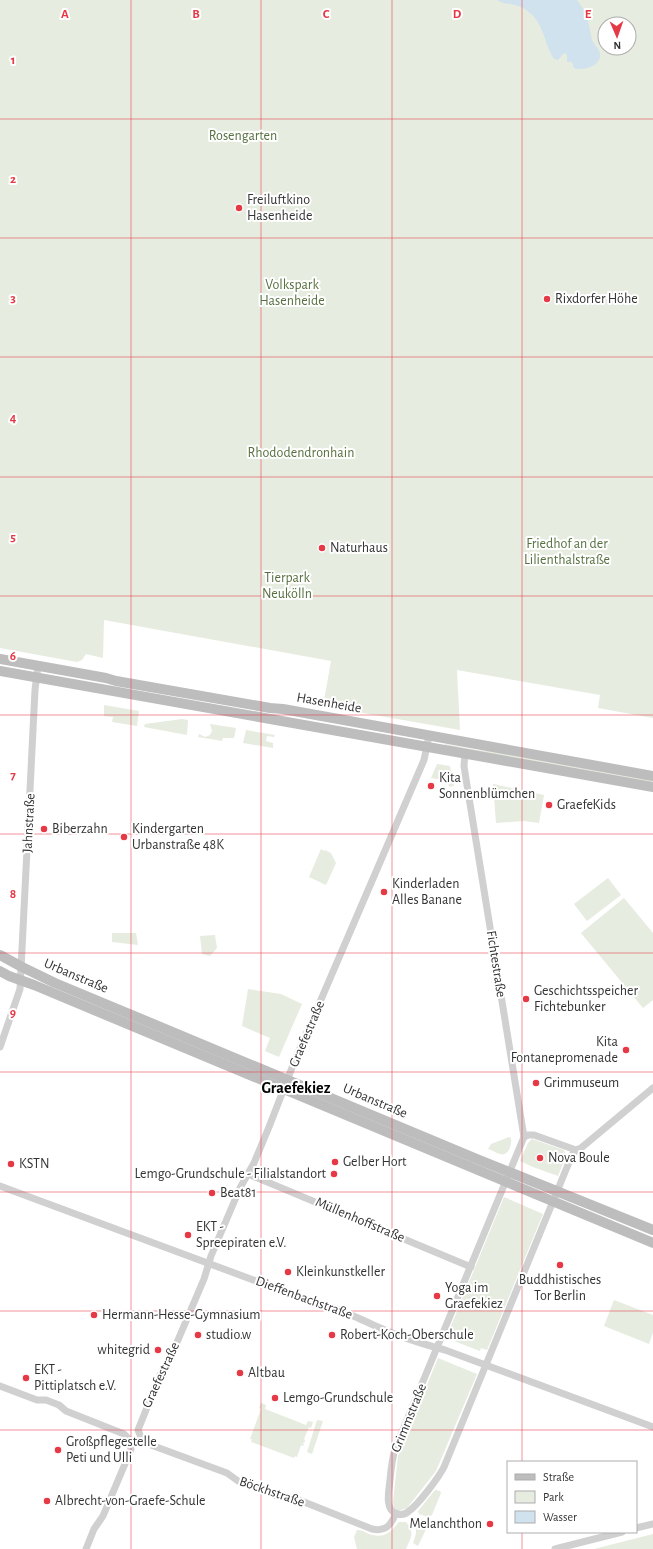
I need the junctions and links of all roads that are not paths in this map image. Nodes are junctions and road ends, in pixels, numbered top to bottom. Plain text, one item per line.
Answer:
1 (4, 660) edge
2 (38, 666) junction
3 (3, 671) edge
4 (37, 677) junction
5 (392, 729) junction
6 (429, 736) junction
7 (390, 740) junction
8 (428, 747) junction
9 (465, 753) junction
10 (653, 776) edge
11 (653, 787) edge
12 (0, 955) edge
13 (22, 968) junction
14 (0, 971) edge
15 (21, 980) junction
16 (0, 1047) edge
17 (286, 1085) junction
18 (653, 1088) edge
19 (524, 1137) junction
20 (576, 1150) junction
21 (248, 1174) junction
22 (508, 1177) junction
23 (0, 1186) edge
24 (558, 1191) junction
25 (553, 1202) junction
26 (653, 1230) edge
27 (653, 1243) edge
28 (209, 1265) junction
29 (471, 1267) junction
30 (437, 1348) junction
31 (486, 1365) junction
32 (0, 1386) edge
33 (653, 1427) edge
34 (142, 1440) joint
35 (396, 1513) junction
36 (653, 1524) edge
37 (637, 1528) edge
38 (618, 1533) edge
39 (86, 1549) edge
40 (555, 1549) edge

1 - 2 main road, Hasenheide
1 - 3 main road
2 - 4 street, Jahnstraße
2 - 5 main road, Hasenheide
3 - 4 main road, Hasenheide
4 - 7 main road, Hasenheide
4 - 13 street, Jahnstraße
5 - 6 main road, Hasenheide
5 - 7 main road
6 - 8 street, Graefestraße
6 - 10 main road, Hasenheide
7 - 8 main road, Hasenheide
8 - 9 main road, Hasenheide
8 - 17 street, Graefestraße
9 - 11 main road, Hasenheide
9 - 19 street, Fichtestraße
12 - 13 main road, Urbanstraße
13 - 15 street, Jahnstraße
13 - 17 main road, Urbanstraße
14 - 15 main road, Urbanstraße
15 - 16 street, Jahnstraße
15 - 17 main road, Urbanstraße
17 - 21 street, Graefestraße
17 - 22 main road, Urbanstraße
18 - 20 street
19 - 20 street
19 - 22 street
20 - 24 street
21 - 28 street, Graefestraße
21 - 29 street, Müllenhoffstraße
22 - 24 main road, Urbanstraße
22 - 25 main road, Urbanstraße
22 - 29 street, Grimmstraße
23 - 28 street, Dieffenbachstraße
24 - 25 street
24 - 26 main road, Urbanstraße
25 - 27 main road, Urbanstraße
25 - 31 street
28 - 30 street, Dieffenbachstraße
28 - 34 street, Graefestraße
29 - 30 street, Grimmstraße
30 - 31 street, Dieffenbachstraße
30 - 35 street, Grimmstraße
31 - 33 street, Dieffenbachstraße
31 - 35 street
32 - 39 street
34 - 35 street, Böckhstraße
36 - 37 street
38 - 40 street

